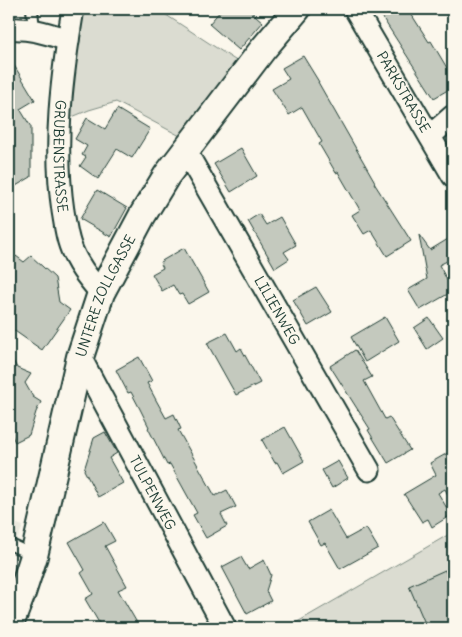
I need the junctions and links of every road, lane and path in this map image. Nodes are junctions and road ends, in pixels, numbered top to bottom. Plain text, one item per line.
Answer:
1 (32, 9) edge
2 (73, 9) edge
3 (297, 9) edge
4 (355, 9) edge
5 (9, 29) edge
6 (34, 30) junction
7 (68, 40) junction
8 (453, 116) edge
9 (430, 136) junction
10 (184, 150) junction
11 (453, 176) edge
12 (101, 293) junction
13 (80, 357) junction
14 (369, 470) dead end
15 (9, 544) edge
16 (34, 556) junction
17 (9, 627) edge
18 (226, 628) edge

1 - 6 lane
2 - 7 street, GRUBENSTRASSE
3 - 10 street, UNTERE ZOLLGASSE
4 - 9 street, PARKSTRASSE
5 - 6 street
6 - 7 street
7 - 12 street, GRUBENSTRASSE
8 - 9 street
9 - 11 street, PARKSTRASSE
10 - 12 street, UNTERE ZOLLGASSE
10 - 14 street, LILIENWEG
12 - 13 street, UNTERE ZOLLGASSE
13 - 16 street, UNTERE ZOLLGASSE
13 - 18 street, TULPENWEG
15 - 16 lane
16 - 17 street, UNTERE ZOLLGASSE

